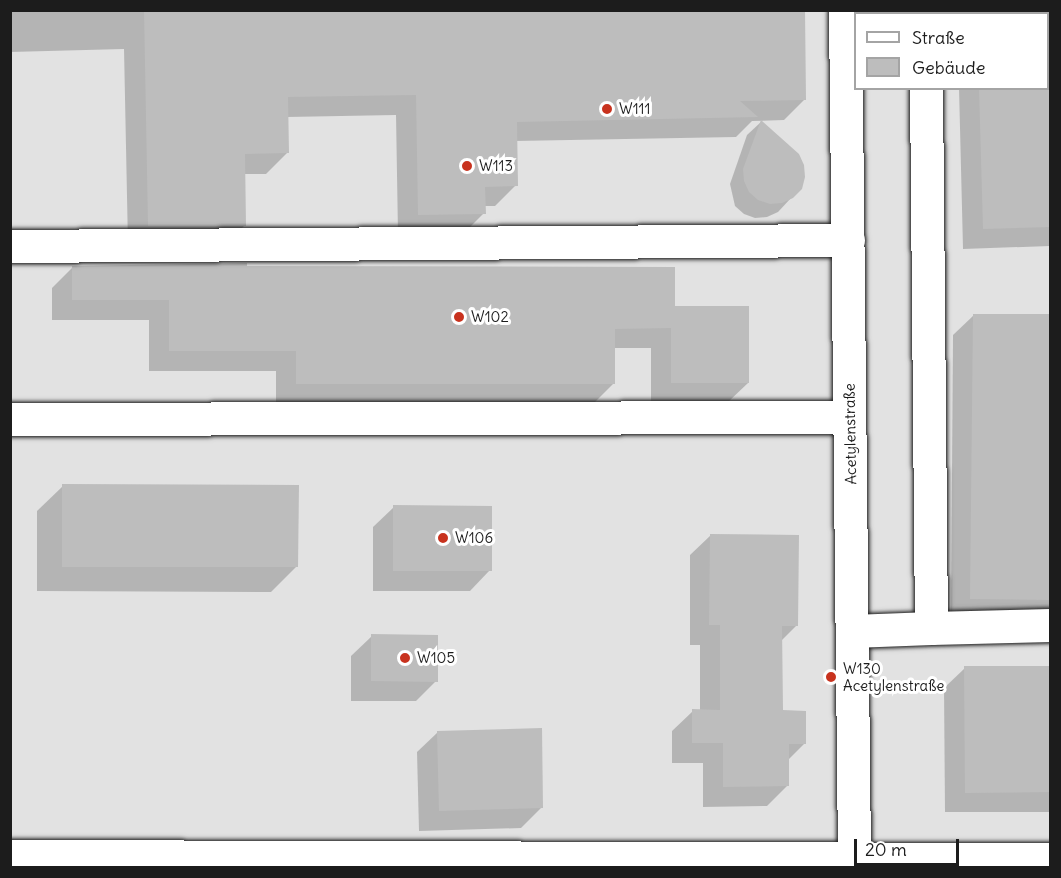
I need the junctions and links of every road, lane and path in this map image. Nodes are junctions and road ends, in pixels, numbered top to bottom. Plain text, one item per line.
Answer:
1 (845, 10) edge
2 (926, 90) edge
3 (848, 240) junction
4 (10, 246) edge
5 (849, 417) junction
6 (10, 419) edge
7 (1050, 625) edge
8 (931, 628) junction
9 (852, 632) junction
10 (10, 856) edge
11 (854, 858) junction
12 (1050, 859) edge
13 (240, 861) edge
14 (890, 863) edge
15 (1003, 863) edge

1 - 3 street, Acetylenstraße
2 - 8 street
3 - 4 street
3 - 5 street, Acetylenstraße
5 - 6 street
5 - 9 street, Acetylenstraße
7 - 8 street
8 - 9 street
9 - 11 street, Acetylenstraße
10 - 13 street
11 - 13 street
11 - 14 street
12 - 15 street
14 - 15 street

